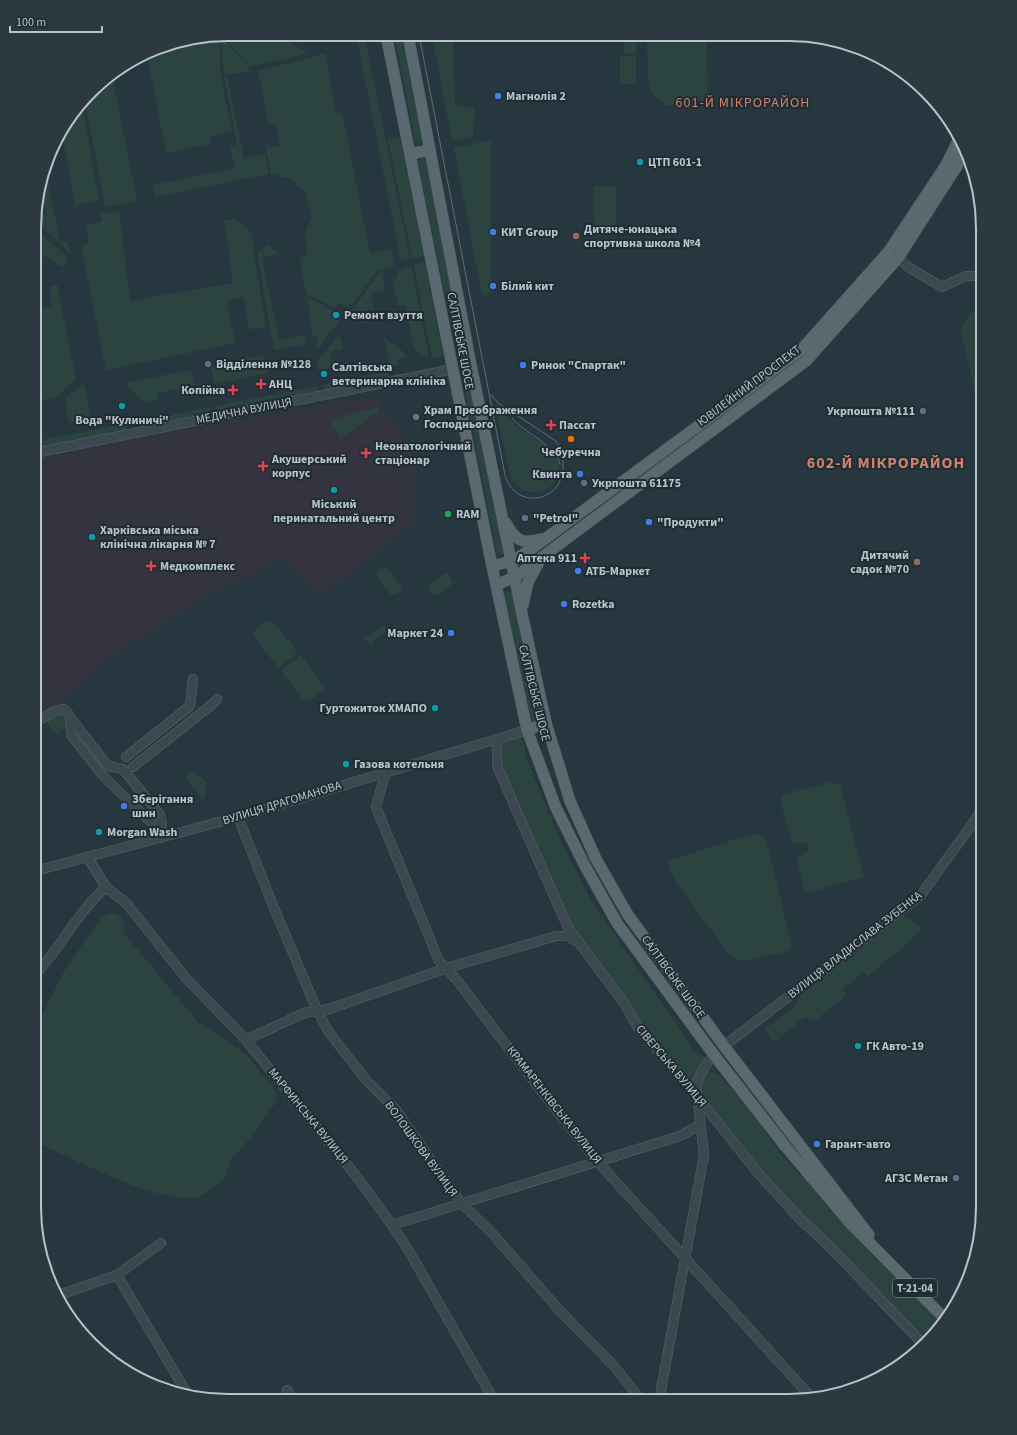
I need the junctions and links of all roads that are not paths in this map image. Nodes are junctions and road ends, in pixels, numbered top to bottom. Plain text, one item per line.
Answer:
1 (387, 41) edge
2 (409, 41) edge
3 (956, 144) edge
4 (430, 150) junction
5 (410, 154) junction
6 (962, 156) edge
7 (889, 251) junction
8 (898, 258) junction
9 (976, 276) edge
10 (471, 365) junction
11 (453, 369) junction
12 (41, 452) edge
13 (503, 516) junction
14 (546, 538) junction
15 (546, 553) junction
16 (512, 561) junction
17 (492, 566) junction
18 (515, 577) junction
19 (496, 585) junction
20 (522, 614) junction
21 (193, 679) dead end
22 (217, 699) dead end
23 (70, 717) junction
24 (41, 719) edge
25 (546, 723) junction
26 (527, 730) junction
27 (497, 738) junction
28 (126, 757) dead end
29 (133, 767) dead end
30 (386, 771) junction
31 (238, 817) junction
32 (976, 819) edge
33 (161, 836) junction
34 (88, 858) junction
35 (41, 870) edge
36 (106, 887) junction
37 (581, 946) junction
38 (447, 968) junction
39 (41, 969) edge
40 (317, 1010) junction
41 (246, 1040) junction
42 (724, 1046) junction
43 (714, 1054) junction
44 (696, 1095) junction
45 (700, 1125) junction
46 (597, 1161) junction
47 (462, 1204) junction
48 (392, 1225) junction
49 (161, 1243) dead end
50 (884, 1256) junction
51 (685, 1258) junction
52 (117, 1275) junction
53 (62, 1294) edge
54 (941, 1315) edge
55 (920, 1340) edge
56 (184, 1389) edge
57 (287, 1390) dead end
58 (807, 1393) edge
59 (289, 1394) edge
60 (491, 1394) edge
61 (636, 1394) edge
62 (660, 1394) edge

1 - 5 main road, САЛТІВСЬКЕ ШОСЕ
2 - 4 main road, САЛТІВСЬКЕ ШОСЕ
3 - 7 main road, ЮВІЛЕЙНИЙ ПРОСПЕКТ
4 - 5 main road
4 - 10 main road, САЛТІВСЬКЕ ШОСЕ
5 - 11 main road, САЛТІВСЬКЕ ШОСЕ
6 - 8 main road, ЮВІЛЕЙНИЙ ПРОСПЕКТ
7 - 8 main road
7 - 14 main road, ЮВІЛЕЙНИЙ ПРОСПЕКТ
8 - 9 street
8 - 15 main road, ЮВІЛЕЙНИЙ ПРОСПЕКТ
10 - 11 main road
10 - 13 main road, САЛТІВСЬКЕ ШОСЕ
11 - 12 street, МЕДИЧНА ВУЛИЦЯ
11 - 17 main road, САЛТІВСЬКЕ ШОСЕ
13 - 14 main road
13 - 16 main road, САЛТІВСЬКЕ ШОСЕ
14 - 16 main road, ЮВІЛЕЙНИЙ ПРОСПЕКТ
15 - 18 main road, ЮВІЛЕЙНИЙ ПРОСПЕКТ
15 - 20 main road
16 - 17 main road
16 - 18 main road, САЛТІВСЬКЕ ШОСЕ
17 - 19 main road, САЛТІВСЬКЕ ШОСЕ
18 - 19 main road, ЮВІЛЕЙНИЙ ПРОСПЕКТ
18 - 20 main road, САЛТІВСЬКЕ ШОСЕ
19 - 26 main road, САЛТІВСЬКЕ ШОСЕ
20 - 25 main road, САЛТІВСЬКЕ ШОСЕ
21 - 28 street
22 - 29 street
23 - 24 street
23 - 33 street
23 - 33 street
25 - 26 main road
25 - 42 main road, САЛТІВСЬКЕ ШОСЕ
26 - 27 street, ВУЛИЦЯ ДРАГОМАНОВА
26 - 43 main road, САЛТІВСЬКЕ ШОСЕ
27 - 30 street, ВУЛИЦЯ ДРАГОМАНОВА
27 - 37 street, СІВЕРСЬКА ВУЛИЦЯ
30 - 31 street, ВУЛИЦЯ ДРАГОМАНОВА
30 - 38 street, КРАМАРЕНКІВСЬКА ВУЛИЦЯ
31 - 33 street, ВУЛИЦЯ ДРАГОМАНОВА
31 - 40 street, ВОЛОШКОВА ВУЛИЦЯ
32 - 42 street, ВУЛИЦЯ ВЛАДИСЛАВА ЗУБЕНКА
33 - 34 street, ВУЛИЦЯ ДРАГОМАНОВА
34 - 35 street, ВУЛИЦЯ ДРАГОМАНОВА
34 - 36 street, МАРФИНСЬКА ВУЛИЦЯ
36 - 39 street
36 - 41 street, МАРФИНСЬКА ВУЛИЦЯ
37 - 38 street
37 - 44 street, СІВЕРСЬКА ВУЛИЦЯ
38 - 40 street
38 - 46 street, КРАМАРЕНКІВСЬКА ВУЛИЦЯ
40 - 41 street
40 - 47 street, ВОЛОШКОВА ВУЛИЦЯ
41 - 48 street, МАРФИНСЬКА ВУЛИЦЯ
42 - 43 main road
42 - 50 main road, САЛТІВСЬКЕ ШОСЕ
43 - 44 street
43 - 50 main road, САЛТІВСЬКЕ ШОСЕ
44 - 45 street
44 - 55 street, СІВЕРСЬКА ВУЛИЦЯ
45 - 46 street
45 - 51 street
46 - 47 street
46 - 51 street, КРАМАРЕНКІВСЬКА ВУЛИЦЯ
47 - 48 street
47 - 61 street, ВОЛОШКОВА ВУЛИЦЯ
48 - 60 street, МАРФИНСЬКА ВУЛИЦЯ
49 - 52 street
50 - 54 main road, САЛТІВСЬКЕ ШОСЕ / Т-21-04
51 - 58 street, КРАМАРЕНКІВСЬКА ВУЛИЦЯ
51 - 62 street
52 - 53 street
52 - 56 street
57 - 59 street

